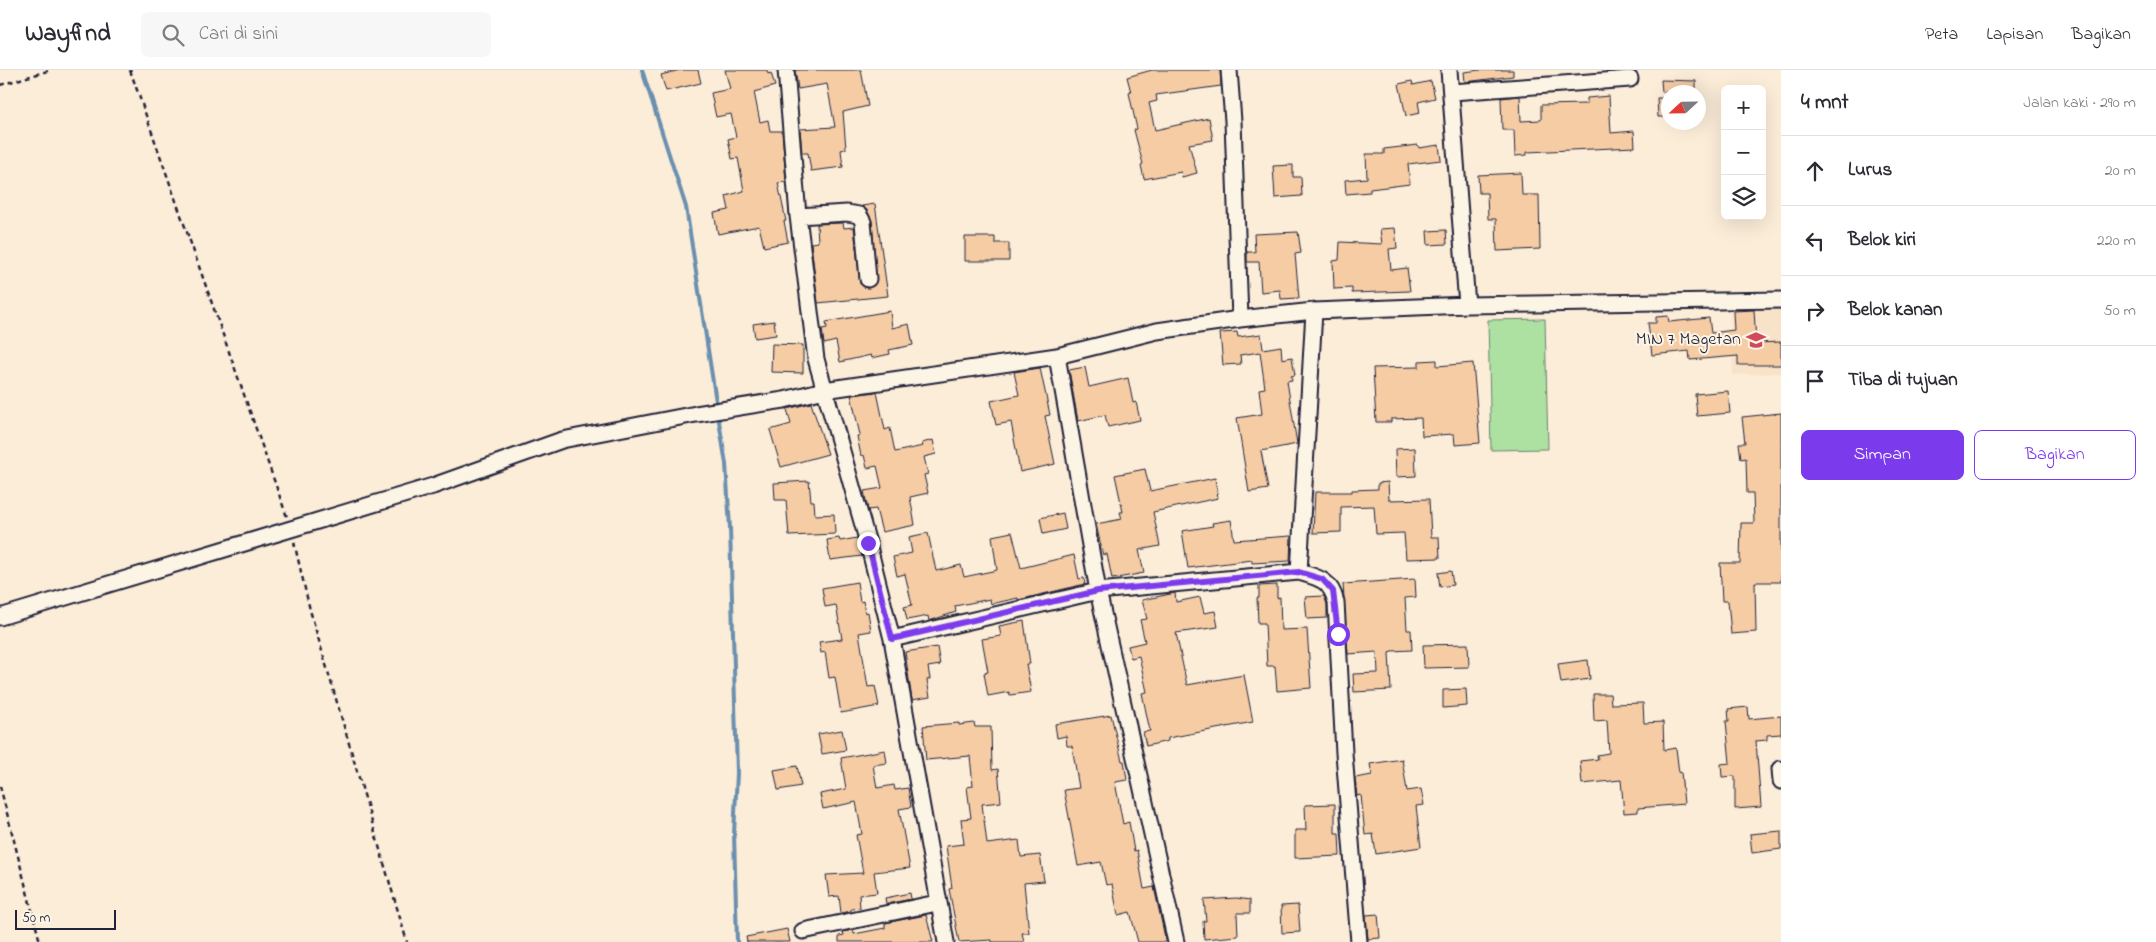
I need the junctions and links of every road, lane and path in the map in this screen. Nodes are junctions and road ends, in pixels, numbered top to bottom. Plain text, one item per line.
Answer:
1 (51, 70) edge
2 (130, 70) edge
3 (786, 70) edge
4 (1229, 70) edge
5 (1449, 70) edge
6 (1630, 79) dead end
7 (0, 85) edge
8 (1452, 92) junction
9 (798, 216) junction
10 (868, 279) dead end
11 (1781, 300) edge
12 (1467, 305) junction
13 (1314, 311) junction
14 (1240, 319) junction
15 (1057, 356) junction
16 (824, 390) junction
17 (290, 528) junction
18 (1299, 572) junction
19 (1098, 591) junction
20 (0, 617) edge
21 (892, 639) junction
22 (0, 786) edge
23 (938, 903) junction
24 (803, 931) dead end
25 (40, 942) edge
26 (407, 942) edge
27 (946, 942) edge
28 (1176, 942) edge
29 (1358, 942) edge

1 - 7 path
2 - 17 path
3 - 9 street
4 - 14 street
5 - 8 street
6 - 8 street
8 - 12 street
9 - 10 street
9 - 16 street
11 - 12 street
12 - 13 street
13 - 14 street
13 - 18 street
14 - 15 street
15 - 16 street
15 - 19 street
16 - 17 street
16 - 21 street
17 - 20 street
17 - 26 path
18 - 19 street
18 - 29 street
19 - 21 street
19 - 28 street
21 - 23 street
22 - 25 path
23 - 24 street
23 - 27 street

